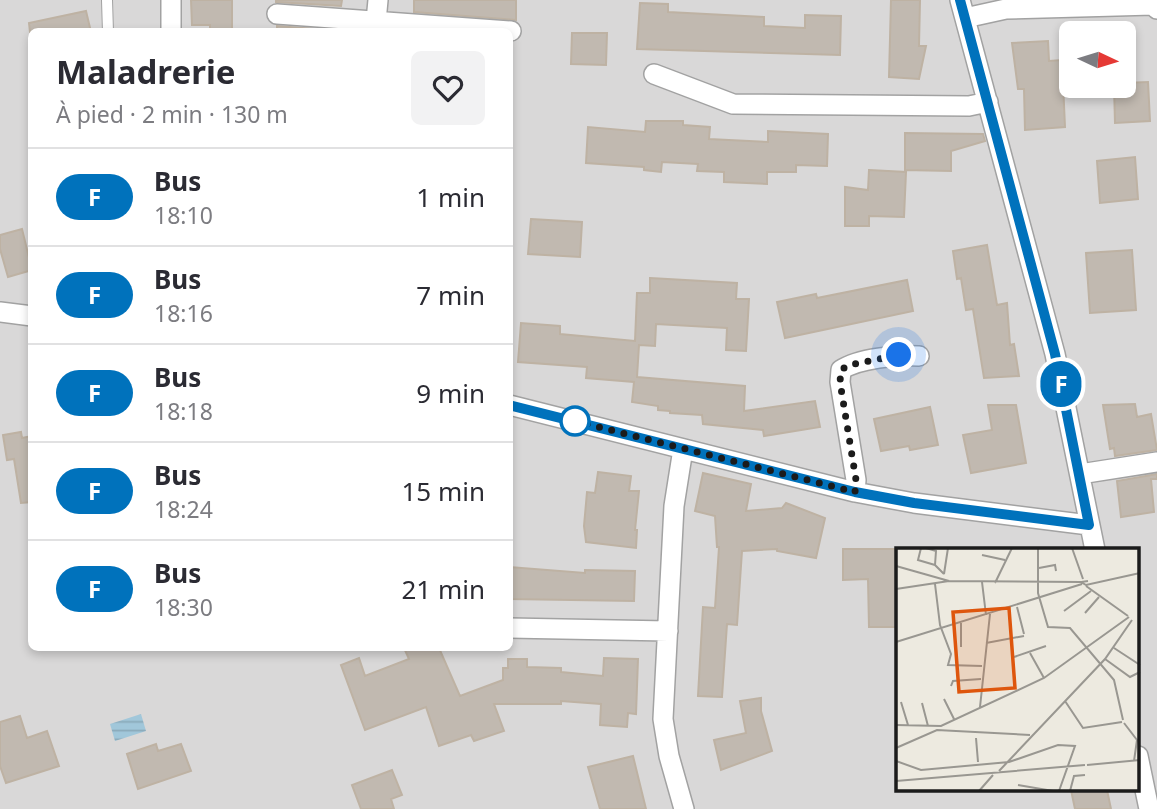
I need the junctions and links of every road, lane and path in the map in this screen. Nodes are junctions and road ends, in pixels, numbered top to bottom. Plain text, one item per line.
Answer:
1 (107, 0) edge
2 (171, 0) edge
3 (377, 0) edge
4 (962, 9) edge
5 (1157, 9) edge
6 (277, 14) dead end
7 (375, 26) edge
8 (108, 28) edge
9 (171, 28) edge
10 (420, 28) edge
11 (654, 74) dead end
12 (988, 102) junction
13 (0, 312) edge
14 (28, 316) edge
15 (919, 356) dead end
16 (513, 406) edge
17 (683, 449) junction
18 (1157, 461) edge
19 (1080, 474) junction
20 (855, 492) junction
21 (1089, 525) junction
22 (1095, 548) edge
23 (513, 628) edge
24 (668, 631) junction
25 (1140, 766) edge
26 (684, 809) edge
27 (1149, 809) edge

1 - 8 lane
2 - 9 street
3 - 7 street
4 - 5 street
4 - 12 street
6 - 7 street
7 - 10 street
11 - 12 street
12 - 19 street
13 - 14 street
15 - 20 street
16 - 17 street
17 - 20 street
17 - 24 street
18 - 19 street
19 - 21 street
20 - 21 street
21 - 22 street
23 - 24 street
24 - 26 street
25 - 27 street

